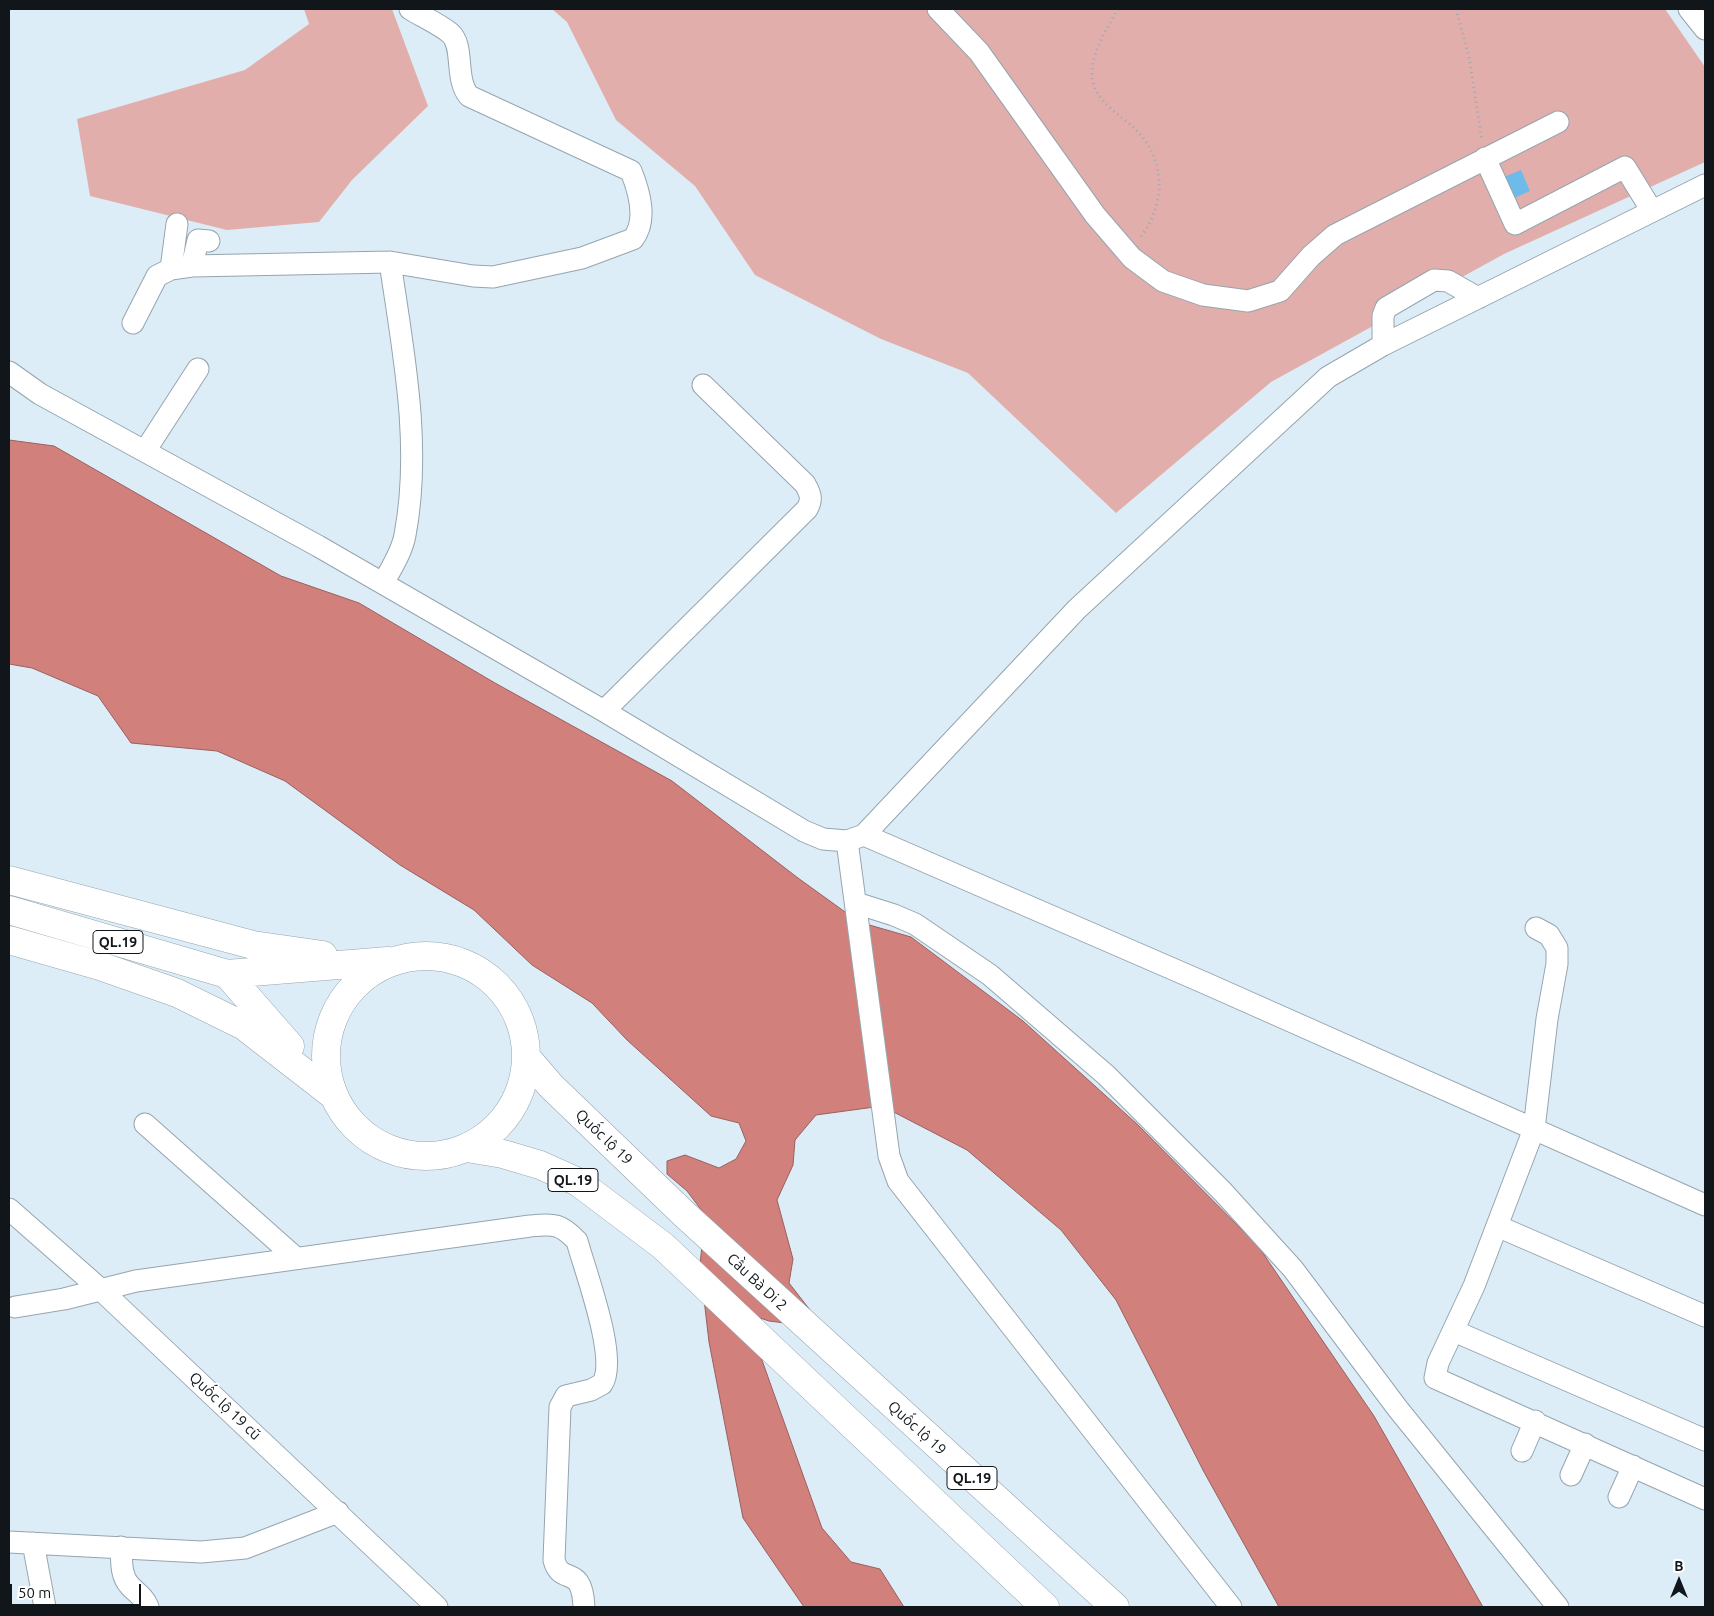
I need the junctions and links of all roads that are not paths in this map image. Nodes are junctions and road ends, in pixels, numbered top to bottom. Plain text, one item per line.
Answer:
1 (410, 9) edge
2 (938, 9) edge
3 (1690, 9) edge
4 (1705, 30) edge
5 (1558, 122) dead end
6 (1485, 158) junction
7 (1705, 185) edge
8 (1652, 211) junction
9 (177, 224) dead end
10 (209, 241) dead end
11 (390, 262) junction
12 (181, 267) junction
13 (1478, 298) junction
14 (133, 323) dead end
15 (1383, 345) junction
16 (198, 368) dead end
17 (9, 372) edge
18 (703, 385) dead end
19 (145, 451) junction
20 (383, 584) junction
21 (604, 711) junction
22 (855, 838) junction
23 (9, 880) edge
24 (9, 910) edge
25 (858, 913) junction
26 (1536, 928) dead end
27 (9, 940) edge
28 (394, 961) junction
29 (227, 974) junction
30 (527, 1058) junction
31 (333, 1096) junction
32 (145, 1124) dead end
33 (1534, 1129) junction
34 (466, 1148) junction
35 (1705, 1205) edge
36 (9, 1209) edge
37 (684, 1214) joint
38 (1498, 1226) junction
39 (296, 1258) junction
40 (100, 1289) junction
41 (15, 1307) dead end
42 (1705, 1316) edge
43 (1454, 1331) junction
44 (830, 1350) joint
45 (1535, 1421) junction
46 (1705, 1440) edge
47 (1585, 1444) junction
48 (1522, 1451) dead end
49 (1632, 1466) junction
50 (1571, 1474) dead end
51 (1620, 1497) dead end
52 (1705, 1499) edge
53 (338, 1512) junction
54 (9, 1542) edge
55 (33, 1543) junction
56 (121, 1547) junction
57 (425, 1604) edge
58 (45, 1607) edge
59 (148, 1607) edge
60 (584, 1607) edge
61 (1045, 1607) edge
62 (1115, 1607) edge
63 (1231, 1607) edge
64 (1558, 1607) edge

1 - 11 street
2 - 6 street
3 - 4 street
5 - 6 street
6 - 8 street
7 - 8 street
8 - 13 street
9 - 12 street
10 - 12 street
11 - 12 street
11 - 20 street
12 - 14 street
13 - 15 street
13 - 15 street
15 - 22 street
16 - 19 street
17 - 19 street
18 - 21 street
19 - 20 street
20 - 21 street
21 - 22 street
22 - 25 street
22 - 33 street
23 - 28 highway
24 - 29 highway, QL.19
25 - 63 street
25 - 64 street
26 - 33 street
27 - 31 highway
28 - 29 highway, QL.19
28 - 30 highway
28 - 31 highway
29 - 31 highway
30 - 34 highway
30 - 37 highway, Quốc lộ 19 / QL.19
31 - 34 highway
32 - 39 street
33 - 35 street
33 - 38 street
34 - 61 highway, QL.19
36 - 40 street, Quốc lộ 19 cũ
37 - 44 highway, Cầu Bà Di 2 / QL.19
38 - 42 street
38 - 43 street
39 - 40 street
39 - 60 street
40 - 41 street
40 - 53 street, Quốc lộ 19 cũ
43 - 45 street
43 - 46 street
44 - 62 highway, Quốc lộ 19 / QL.19
45 - 47 street
45 - 48 street
47 - 49 street
47 - 50 street
49 - 51 street
49 - 52 street
53 - 56 street
53 - 57 street, Quốc lộ 19 cũ
54 - 55 street
55 - 56 street
55 - 58 street
56 - 59 street

